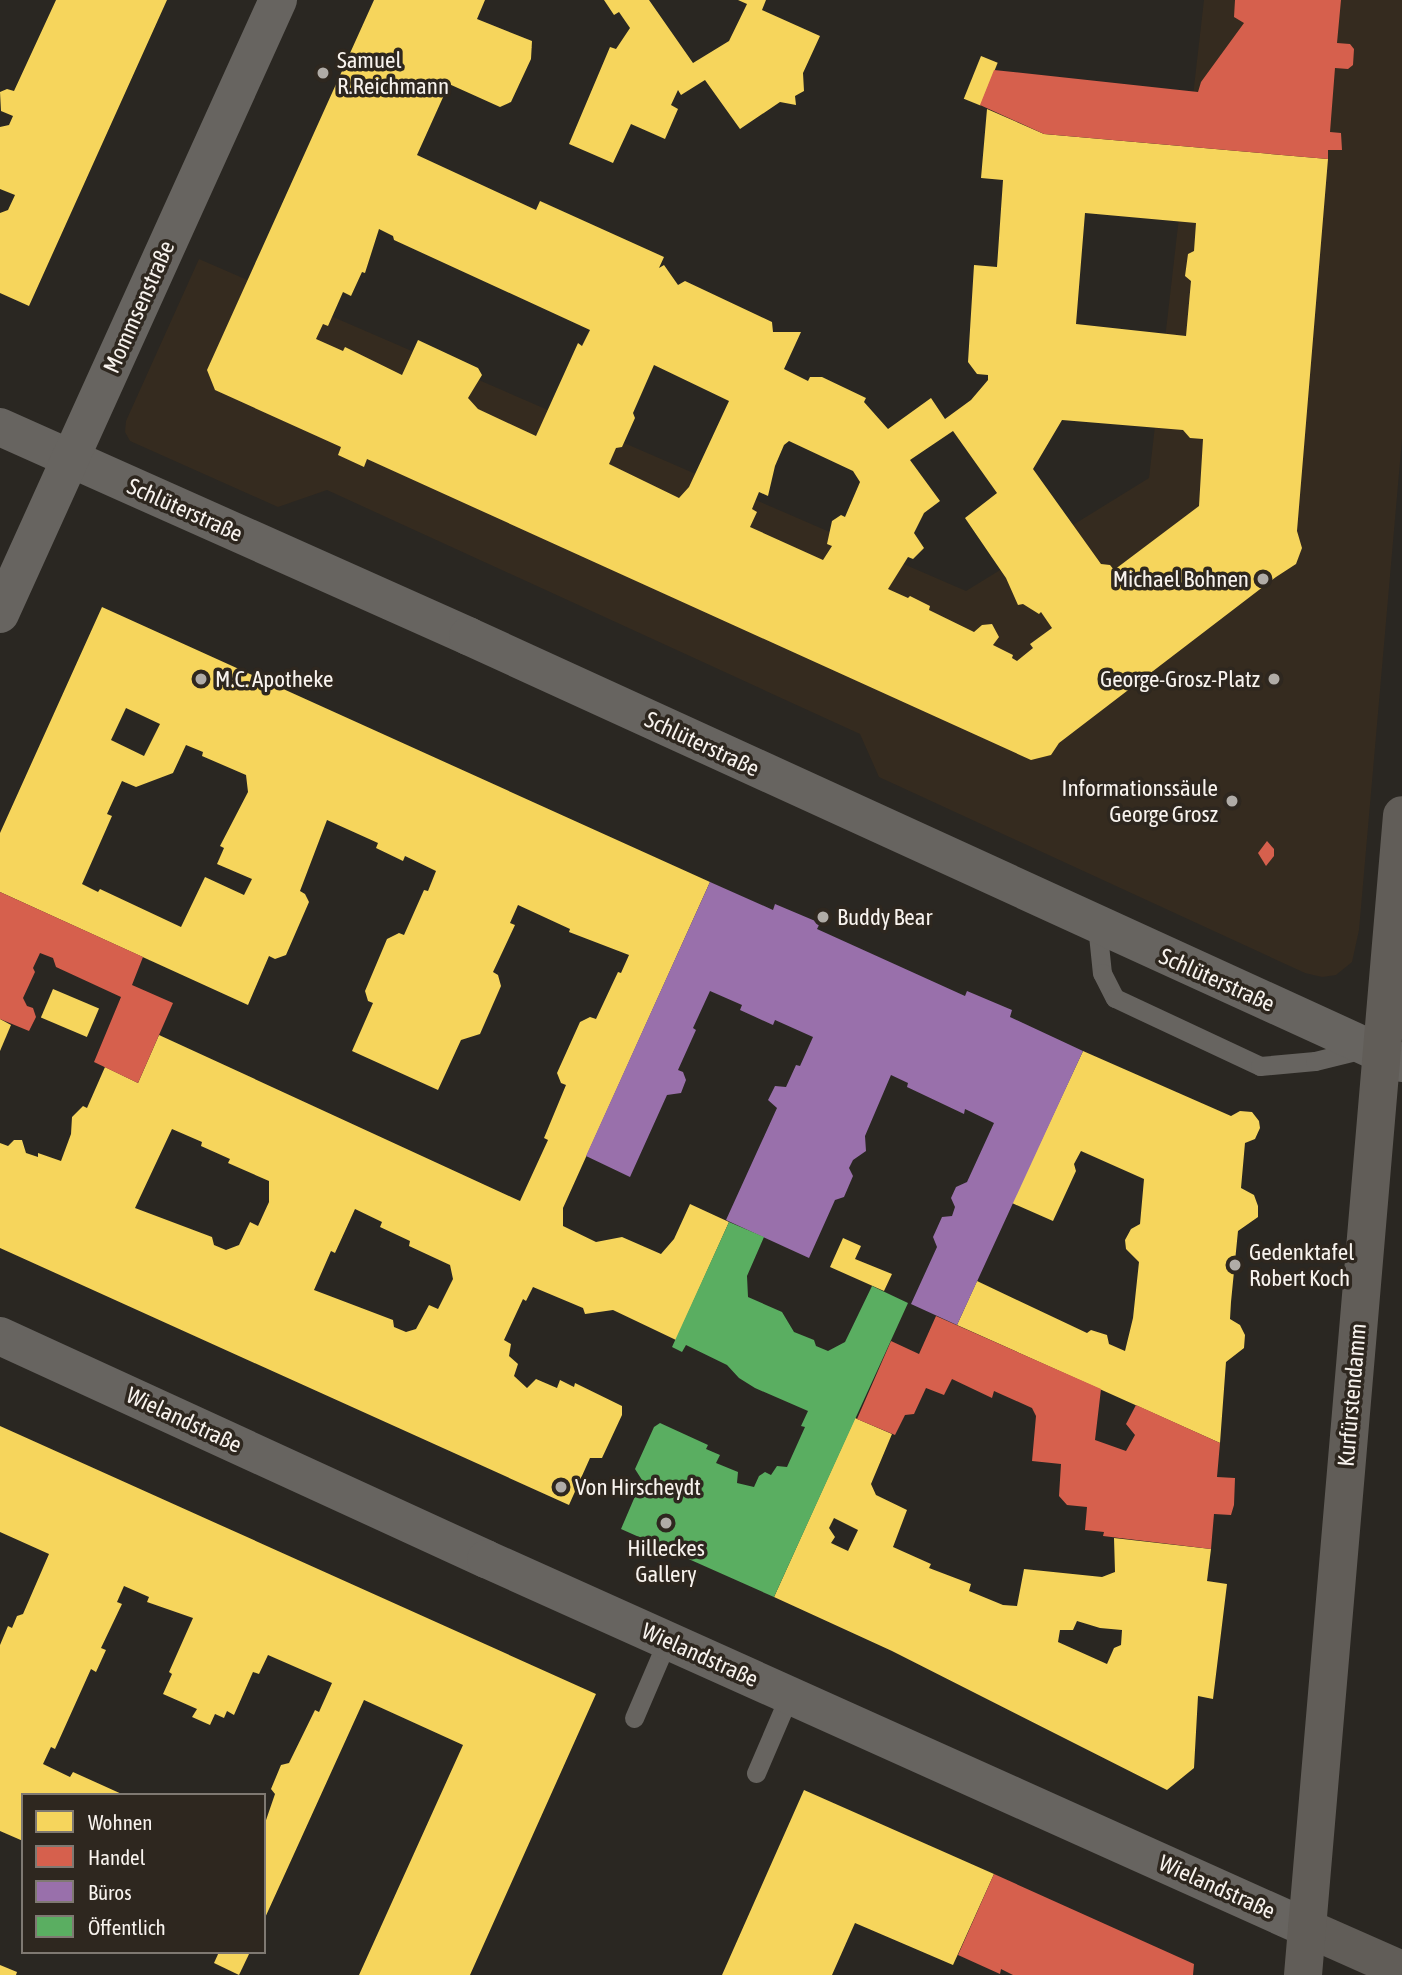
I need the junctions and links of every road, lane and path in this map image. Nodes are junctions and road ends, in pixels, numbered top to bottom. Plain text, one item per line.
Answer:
1 (278, 0) edge
2 (0, 427) edge
3 (70, 459) junction
4 (0, 614) edge
5 (1402, 815) edge
6 (1097, 925) junction
7 (1383, 1055) edge
8 (0, 1336) edge
9 (667, 1641) junction
10 (789, 1696) junction
11 (634, 1718) dead end
12 (756, 1773) dead end
13 (1307, 1928) junction
14 (1402, 1970) edge
15 (1303, 1975) edge

1 - 3 street, Mommsenstraße
2 - 3 street, Schlüterstraße
3 - 4 street, Mommsenstraße
3 - 6 street, Schlüterstraße
5 - 7 main road, Kurfürstendamm
6 - 7 street, Schlüterstraße
6 - 7 lane
7 - 13 main road, Kurfürstendamm
8 - 9 street, Wielandstraße
9 - 10 street, Wielandstraße
9 - 11 lane
10 - 12 lane
10 - 13 street, Wielandstraße
13 - 14 main road, Wielandstraße
13 - 15 main road, Kurfürstendamm

